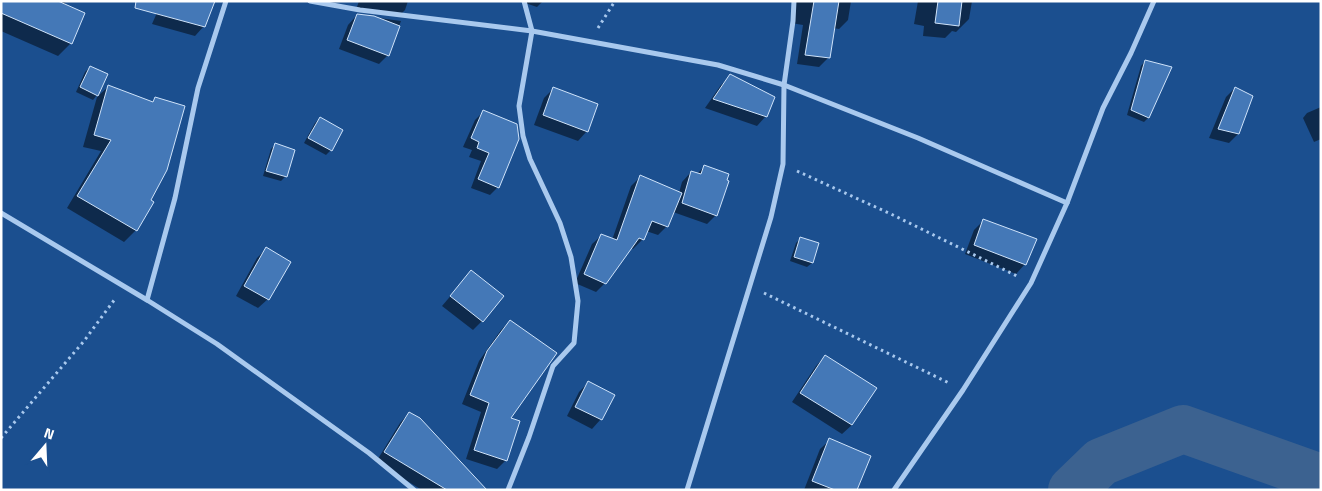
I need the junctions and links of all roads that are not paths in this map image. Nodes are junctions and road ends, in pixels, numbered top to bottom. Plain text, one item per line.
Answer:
1 (226, 1) edge
2 (310, 1) edge
3 (524, 1) edge
4 (794, 1) edge
5 (1154, 1) edge
6 (532, 31) junction
7 (784, 85) junction
8 (1067, 203) junction
9 (1, 213) edge
10 (147, 300) junction
11 (414, 490) edge
12 (508, 490) edge
13 (687, 490) edge
14 (894, 490) edge

1 - 10 street
2 - 6 street
3 - 6 street
4 - 7 street
5 - 8 street
6 - 7 street
6 - 12 street
7 - 8 street
7 - 13 street
8 - 14 street
9 - 10 street
10 - 11 street

